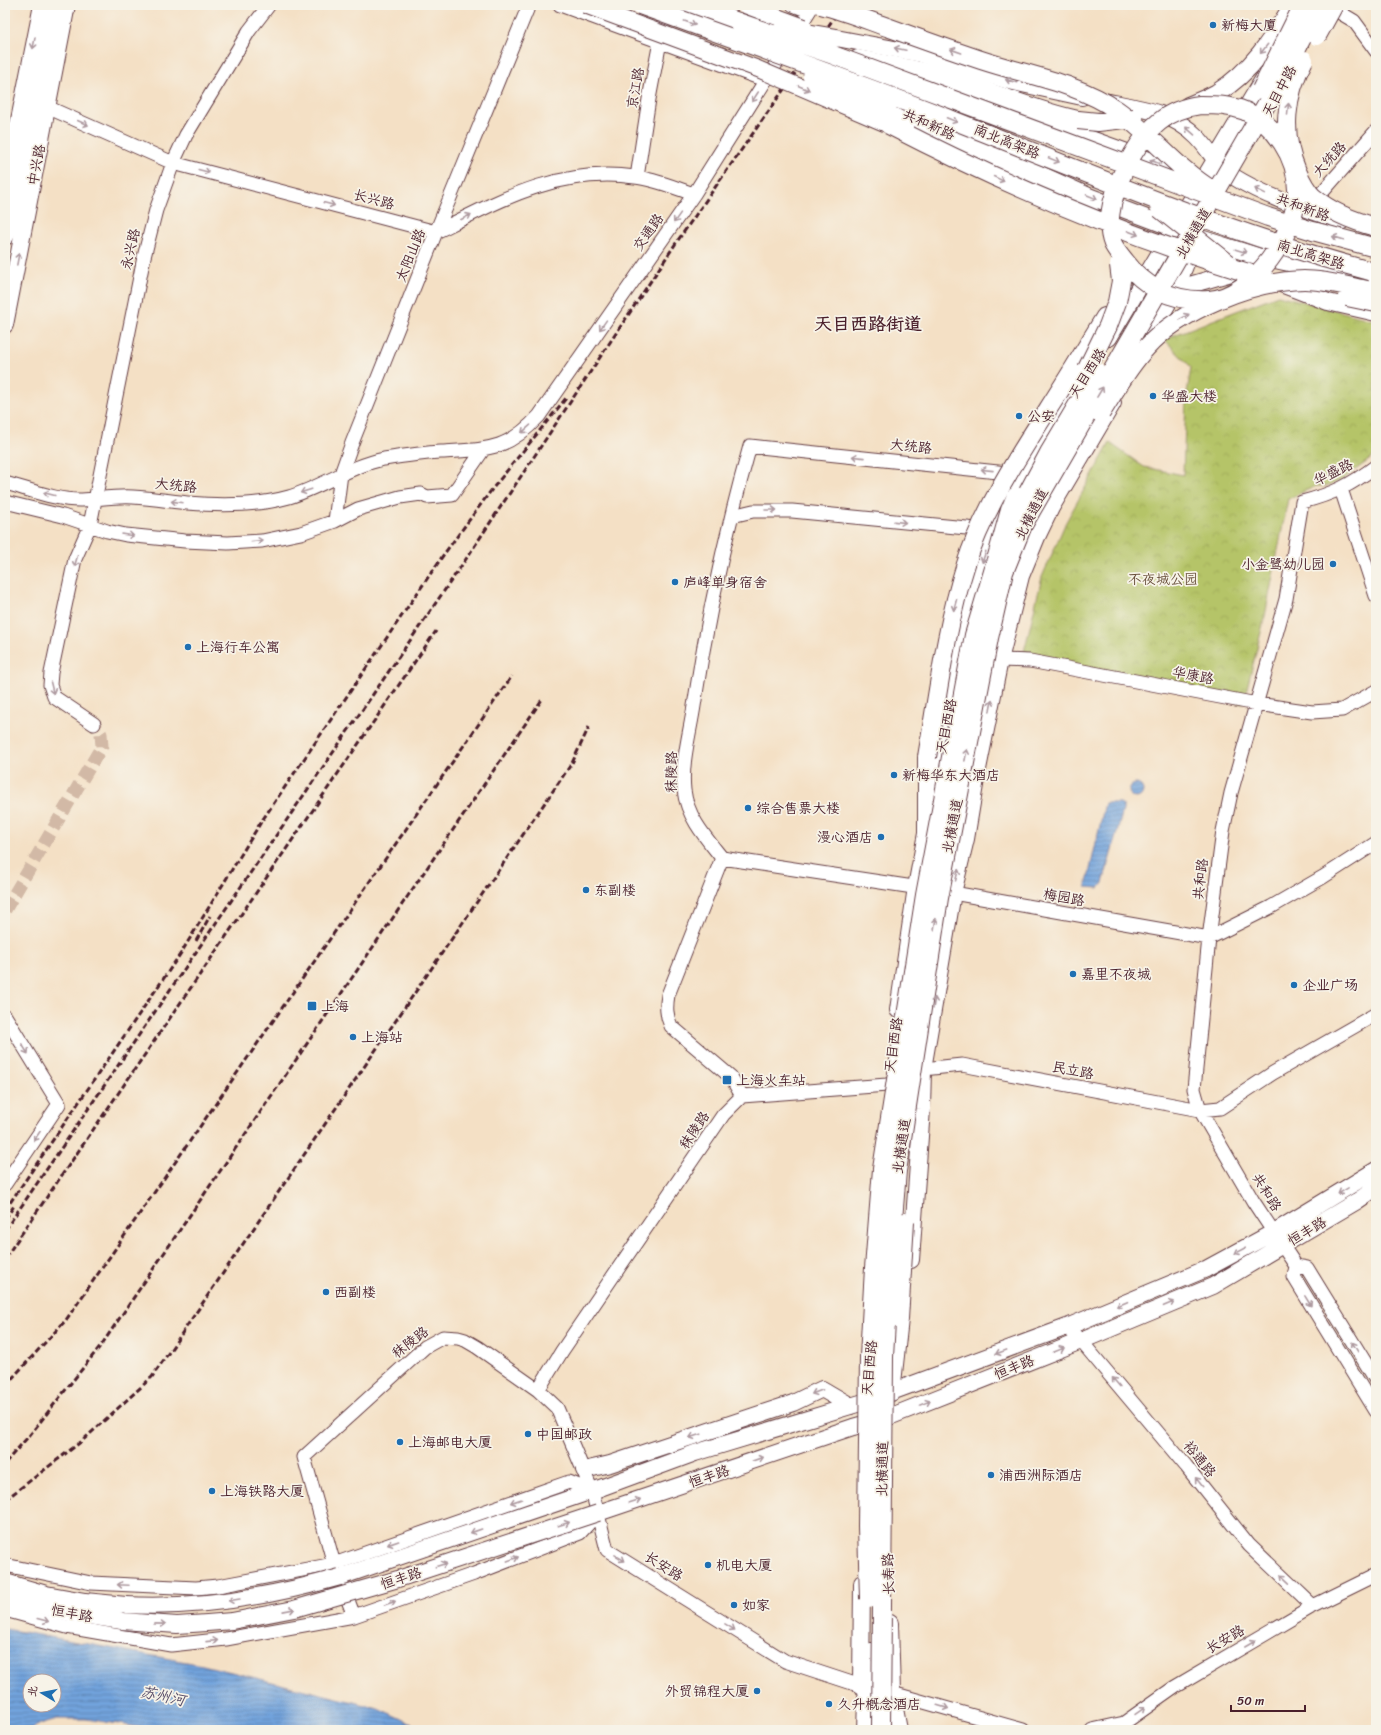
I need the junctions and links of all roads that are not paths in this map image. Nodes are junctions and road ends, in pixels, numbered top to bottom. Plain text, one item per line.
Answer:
1 (42, 5) edge
2 (56, 5) edge
3 (67, 5) edge
4 (269, 5) edge
5 (529, 5) edge
6 (560, 5) edge
7 (585, 5) edge
8 (640, 5) edge
9 (667, 5) edge
10 (691, 5) edge
11 (745, 5) edge
12 (793, 5) edge
13 (1293, 5) edge
14 (1302, 5) edge
15 (1319, 5) edge
16 (1326, 5) edge
17 (1334, 5) edge
18 (815, 7) edge
19 (735, 30) junction
20 (660, 42) junction
21 (834, 47) junction
22 (1376, 51) edge
23 (766, 80) junction
24 (47, 107) junction
25 (1185, 107) junction
26 (889, 125) junction
27 (1376, 131) edge
28 (948, 144) junction
29 (1290, 156) junction
30 (173, 163) junction
31 (1212, 165) junction
32 (1233, 176) junction
33 (637, 177) junction
34 (5, 190) edge
35 (694, 194) junction
36 (1140, 195) junction
37 (1244, 207) junction
38 (1307, 210) junction
39 (1174, 228) junction
40 (1376, 229) edge
41 (436, 232) junction
42 (5, 236) edge
43 (1197, 237) junction
44 (1113, 244) junction
45 (1376, 248) edge
46 (1119, 264) junction
47 (1240, 269) junction
48 (1376, 272) edge
49 (1376, 282) edge
50 (1176, 288) junction
51 (1376, 291) edge
52 (1227, 296) junction
53 (1376, 303) edge
54 (1376, 313) edge
55 (5, 325) edge
56 (750, 446) joint
57 (484, 450) junction
58 (1376, 466) edge
59 (341, 474) junction
60 (1022, 474) junction
61 (1067, 481) junction
62 (5, 483) edge
63 (1341, 489) junction
64 (96, 498) junction
65 (5, 502) edge
66 (1302, 502) joint
67 (734, 511) junction
68 (335, 521) junction
69 (90, 525) junction
70 (995, 530) junction
71 (1037, 537) junction
72 (994, 567) junction
73 (1376, 596) edge
74 (1000, 660) junction
75 (979, 688) junction
76 (1376, 691) edge
77 (1257, 704) junction
78 (94, 724) tunnel mouth
79 (927, 832) junction
80 (1376, 843) edge
81 (722, 858) junction
82 (916, 887) junction
83 (953, 893) junction
84 (1209, 938) junction
85 (921, 1012) junction
86 (1376, 1014) edge
87 (5, 1016) edge
88 (923, 1069) junction
89 (887, 1085) junction
90 (742, 1096) junction
91 (1200, 1110) junction
92 (1376, 1170) edge
93 (5, 1184) edge
94 (1376, 1188) edge
95 (1279, 1239) junction
96 (1296, 1266) junction
97 (1067, 1327) junction
98 (1081, 1341) junction
99 (1376, 1380) edge
100 (538, 1390) junction
101 (891, 1392) junction
102 (867, 1401) junction
103 (851, 1406) junction
104 (1376, 1411) edge
105 (889, 1417) junction
106 (865, 1424) junction
107 (661, 1447) junction
108 (668, 1464) junction
109 (584, 1470) junction
110 (592, 1492) junction
111 (598, 1513) junction
112 (334, 1564) junction
113 (5, 1565) edge
114 (1376, 1575) edge
115 (5, 1582) edge
116 (5, 1596) edge
117 (1313, 1606) junction
118 (5, 1610) edge
119 (354, 1616) junction
120 (871, 1652) junction
121 (864, 1693) junction
122 (892, 1693) junction
123 (1127, 1726) edge
124 (859, 1730) edge
125 (866, 1730) edge
126 (874, 1730) edge
127 (881, 1730) edge
128 (899, 1730) edge
129 (1023, 1730) edge
130 (1092, 1730) edge

1 -> 34 main road, 中兴路
2 - 42 highway
3 - 24 main road, 中兴路
4 - 30 street, 永兴路
5 - 41 street, 太阳山路
6 - 20 street
7 -> 26 main road, 共和新路, bridge
8 -> 19 highway, 南北高架路, bridge
9 - 20 street, 京江路
10 - 19 highway, 南北高架路
11 - 21 main road, bridge
12 - 18 street
13 -> 25 highway, bridge
14 - 31 main road, 天目中路
14 - 72 highway, 北横通道, bridge
75 -> 15 highway, 北横通道, bridge
16 - 22 street
16 - 32 main road, 天目中路
29 -> 17 highway, bridge
18 - 23 street, 交通路
37 -> 18 highway, bridge
19 - 21 highway, bridge
19 - 28 highway, bridge
19 -> 36 highway, 南北高架路, bridge
20 - 23 street
20 - 33 street, 京江路
21 - 25 highway, bridge
31 -> 21 main road
21 - 37 highway, 南北高架路, bridge
23 -> 35 street, 交通路
24 -> 30 street, 长兴路
55 -> 24 main road, 中兴路
25 - 29 highway, bridge
25 - 44 highway, bridge
26 - 28 highway, bridge
26 -> 47 highway, bridge
27 - 38 street, 大统路
28 - 44 highway, bridge
29 - 40 highway, bridge
29 - 52 highway, bridge
30 -> 41 street, 长兴路
30 - 64 street, 永兴路
31 - 32 main road, 共和新路
31 - 39 main road, 天目西路
31 -> 39 main road, 共和新路
38 -> 32 main road, 共和新路
32 - 43 main road
33 - 35 street
41 -> 33 street
35 -> 57 street, 交通路
36 - 47 highway, bridge
36 - 48 highway, 南北高架路, bridge
45 -> 37 highway, 南北高架路, bridge
38 - 40 main road, 共和新路
39 - 43 main road, 共和新路
39 - 60 main road, 天目西路
41 - 59 street, 太阳山路
43 - 47 main road
43 -> 49 main road, 共和新路
43 - 50 main road
44 - 46 highway, bridge
44 - 52 highway, bridge
46 - 72 highway, bridge
46 -> 79 highway, bridge
47 - 50 main road
47 - 53 highway, bridge
47 - 54 main road
50 - 61 main road
51 - 52 highway, bridge
75 -> 52 highway, bridge
60 -> 56 street, 大统路
56 - 67 street, 秣陵路
57 - 59 street, 交通路
57 - 68 street
58 - 63 street, 华盛路
59 -> 64 street, 大统路
59 - 68 street, 太阳山路
60 - 61 street, 大统路
60 - 70 main road, 天目西路
61 - 71 main road
64 -> 62 street, 大统路
63 - 66 street, 华盛路
63 - 73 street
64 - 69 street, 永兴路
65 - 69 street
66 - 77 street, 共和路
67 -> 70 street
67 - 81 street, 秣陵路
69 -> 68 street
69 -> 78 street, 永兴路
70 - 71 street
70 -> 79 main road, 天目西路
71 - 74 main road
72 - 120 highway, 北横通道, bridge
74 - 77 street, 华康路
83 -> 74 main road
85 -> 75 highway, 北横通道, bridge
76 - 77 street, 华康路
77 - 84 street, 共和路
79 - 82 main road, 天目西路
80 - 84 street
81 - 82 street, 梅园路
81 - 90 street
82 - 83 street, 梅园路
82 - 89 main road, 天目西路
83 - 84 street, 梅园路
88 -> 83 main road
84 - 91 street, 共和路
85 - 101 highway, bridge
85 - 127 highway, 北横通道, bridge
86 - 91 street, 民立路
87 -> 93 street
88 - 89 street, 民立路
88 - 91 street, 民立路
88 - 101 main road, 天目西路
89 - 90 street, 民立路
89 - 102 main road, 天目西路
90 - 100 street, 秣陵路
91 - 95 street, 共和路
92 -> 95 main road, 恒丰路
94 - 95 main road, 恒丰路
95 - 96 street, 共和路
95 -> 97 main road, 恒丰路
98 -> 95 main road, 恒丰路
99 -> 96 street
96 -> 104 street
97 - 98 street, 裕通路
97 -> 101 main road, 恒丰路
105 -> 98 main road, 恒丰路
117 -> 98 street, 裕通路
100 - 109 street, 长安路
100 - 112 street, 秣陵路
101 - 102 main road, 恒丰路
101 - 105 main road, 天目西路
102 - 103 main road, 恒丰路
102 - 106 main road, 天目西路
103 -> 107 main road
103 - 108 main road, 恒丰路
105 - 106 main road, 恒丰路
105 - 122 main road, 长寿路
111 -> 106 main road, 恒丰路
106 - 121 main road, 长寿路
107 - 108 main road
107 - 109 main road
108 - 110 main road, 恒丰路
109 - 110 street, 长安路
110 - 111 street, 长安路
110 -> 112 street
110 -> 115 main road, 恒丰路, bridge
116 -> 111 main road, 恒丰路, bridge
119 -> 111 street
111 -> 121 street, 长安路
112 -> 113 street
112 - 119 street, 秣陵路
114 - 117 street, 长安路
123 -> 117 street, 长安路
118 -> 119 street
120 - 121 highway
120 - 126 highway, 北横通道
121 - 124 main road, 长寿路
121 - 125 highway
122 - 128 main road, 长寿路
122 -> 129 street
123 - 130 street, 长安路

